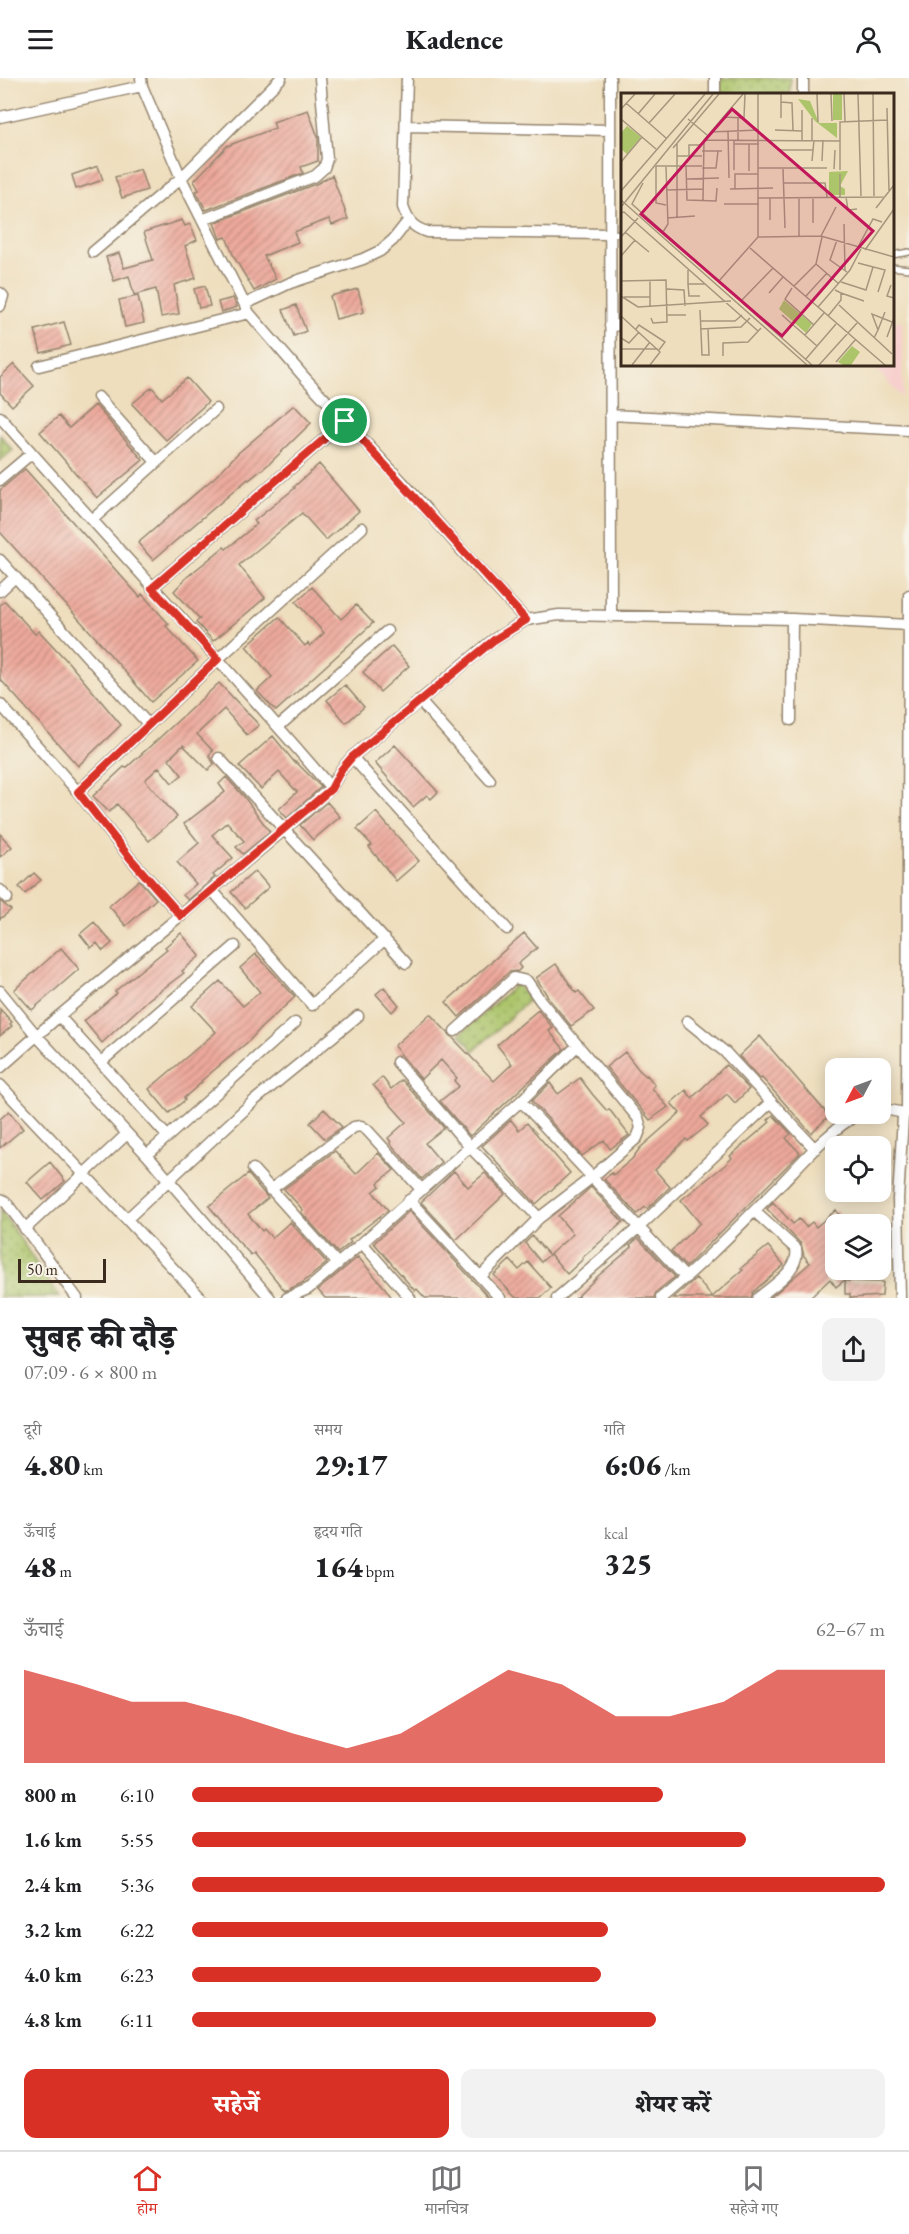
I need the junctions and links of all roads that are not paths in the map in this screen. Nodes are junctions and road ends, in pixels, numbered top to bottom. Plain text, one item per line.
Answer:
1 (281, 78) edge
2 (320, 78) edge
3 (407, 78) edge
4 (610, 78) edge
5 (142, 82) edge
6 (0, 117) edge
7 (406, 126) junction
8 (610, 130) junction
9 (181, 178) junction
10 (202, 220) junction
11 (408, 221) junction
12 (621, 233) edge
13 (610, 234) junction
14 (93, 252) dead end
15 (909, 252) edge
16 (894, 255) edge
17 (894, 267) edge
18 (909, 269) edge
19 (0, 293) edge
20 (0, 306) edge
21 (247, 308) junction
22 (610, 326) junction
23 (621, 326) edge
24 (39, 366) dead end
25 (98, 397) dead end
26 (216, 409) dead end
27 (610, 415) junction
28 (0, 417) edge
29 (345, 421) junction
30 (909, 430) edge
31 (32, 453) junction
32 (157, 463) junction
33 (0, 480) edge
34 (92, 519) junction
35 (362, 528) dead end
36 (0, 560) edge
37 (15, 577) junction
38 (152, 588) junction
39 (0, 591) edge
40 (909, 595) edge
41 (611, 617) junction
42 (792, 619) junction
43 (526, 620) junction
44 (909, 625) edge
45 (387, 631) dead end
46 (218, 659) junction
47 (419, 700) junction
48 (0, 704) edge
49 (791, 720) dead end
50 (148, 724) junction
51 (279, 726) junction
52 (352, 757) junction
53 (219, 758) dead end
54 (490, 780) dead end
55 (331, 789) junction
56 (78, 792) junction
57 (285, 830) junction
58 (212, 890) junction
59 (181, 916) junction
60 (507, 929) dead end
61 (385, 939) junction
62 (235, 946) dead end
63 (406, 963) dead end
64 (0, 991) edge
65 (59, 1016) junction
66 (358, 1016) dead end
67 (687, 1021) dead end
68 (296, 1023) dead end
69 (454, 1031) dead end
70 (36, 1035) junction
71 (578, 1045) junction
72 (101, 1062) junction
73 (397, 1062) dead end
74 (0, 1068) edge
75 (0, 1085) edge
76 (520, 1101) junction
77 (770, 1103) junction
78 (891, 1109) edge
79 (907, 1110) edge
80 (842, 1124) edge
81 (127, 1134) junction
82 (168, 1137) junction
83 (469, 1146) junction
84 (814, 1149) junction
85 (147, 1155) junction
86 (253, 1169) dead end
87 (85, 1175) junction
88 (591, 1178) junction
89 (167, 1180) junction
90 (421, 1189) junction
91 (270, 1190) junction
92 (0, 1199) edge
93 (409, 1200) junction
94 (754, 1211) junction
95 (539, 1218) junction
96 (127, 1219) junction
97 (638, 1228) junction
98 (25, 1229) junction
99 (362, 1243) junction
100 (338, 1264) junction
101 (480, 1277) junction
102 (686, 1278) junction
103 (312, 1294) edge
104 (76, 1298) edge
105 (201, 1298) edge
106 (270, 1298) edge
107 (287, 1298) edge
108 (410, 1298) edge
109 (500, 1298) edge
110 (557, 1298) edge
111 (661, 1298) edge
112 (758, 1298) edge
113 (900, 1298) edge

1 - 9 street
2 - 10 street
3 - 7 street
4 - 8 street
5 - 6 street
5 - 9 street
7 - 8 street
7 - 11 street
8 - 13 street
9 - 10 street
9 - 14 street
10 - 21 street
11 - 13 street
11 - 21 street
12 - 13 lane
13 - 22 street
15 - 16 lane
17 - 18 lane
19 - 20 street
21 - 24 street
21 - 29 street
22 - 23 street
22 - 27 street
25 - 32 street
26 - 32 street
27 - 30 street
27 - 41 street
28 - 31 street
29 - 38 street
29 - 43 street
31 - 33 street
31 - 34 street
32 - 34 street
34 - 38 street
35 - 46 street
36 - 37 street
37 - 39 street
37 - 50 street
38 - 46 street
40 - 44 street
41 - 42 street
41 - 43 street
42 - 44 street
42 - 49 street
43 - 47 street
44 - 79 street
45 - 51 street
46 - 50 street
46 - 51 street
47 - 52 street
47 - 54 street
48 - 56 street
50 - 56 street
51 - 55 street
52 - 55 street
52 - 60 street
53 - 57 street
55 - 57 street
56 - 59 street
57 - 58 street
57 - 61 street
58 - 59 street
58 - 61 street
59 - 65 street
61 - 63 street
62 - 72 street
64 - 70 street
65 - 70 street
65 - 72 street
66 - 89 street
67 - 77 street
68 - 82 street
69 - 71 street
70 - 74 street
70 - 81 street
71 - 76 street
71 - 88 street
72 - 82 street
73 - 83 street
75 - 87 street
76 - 83 street
76 - 88 street
77 - 84 street
77 - 97 street
78 - 79 street
79 - 113 street
80 - 84 street
81 - 85 street
81 - 87 street
82 - 85 street
83 - 90 street
83 - 95 street
84 - 94 street
85 - 89 street
86 - 91 street
87 - 96 street
87 - 98 street
88 - 95 street
88 - 97 street
89 - 96 street
89 - 106 street
90 - 91 street
90 - 93 street
91 - 100 street
92 - 98 street
93 - 99 street
93 - 101 street
94 - 102 street
94 - 112 street
95 - 101 street
96 - 105 street
97 - 102 street
97 - 110 street
98 - 104 street
99 - 100 street
99 - 108 street
100 - 103 street
101 - 109 street
102 - 111 street
103 - 107 street

